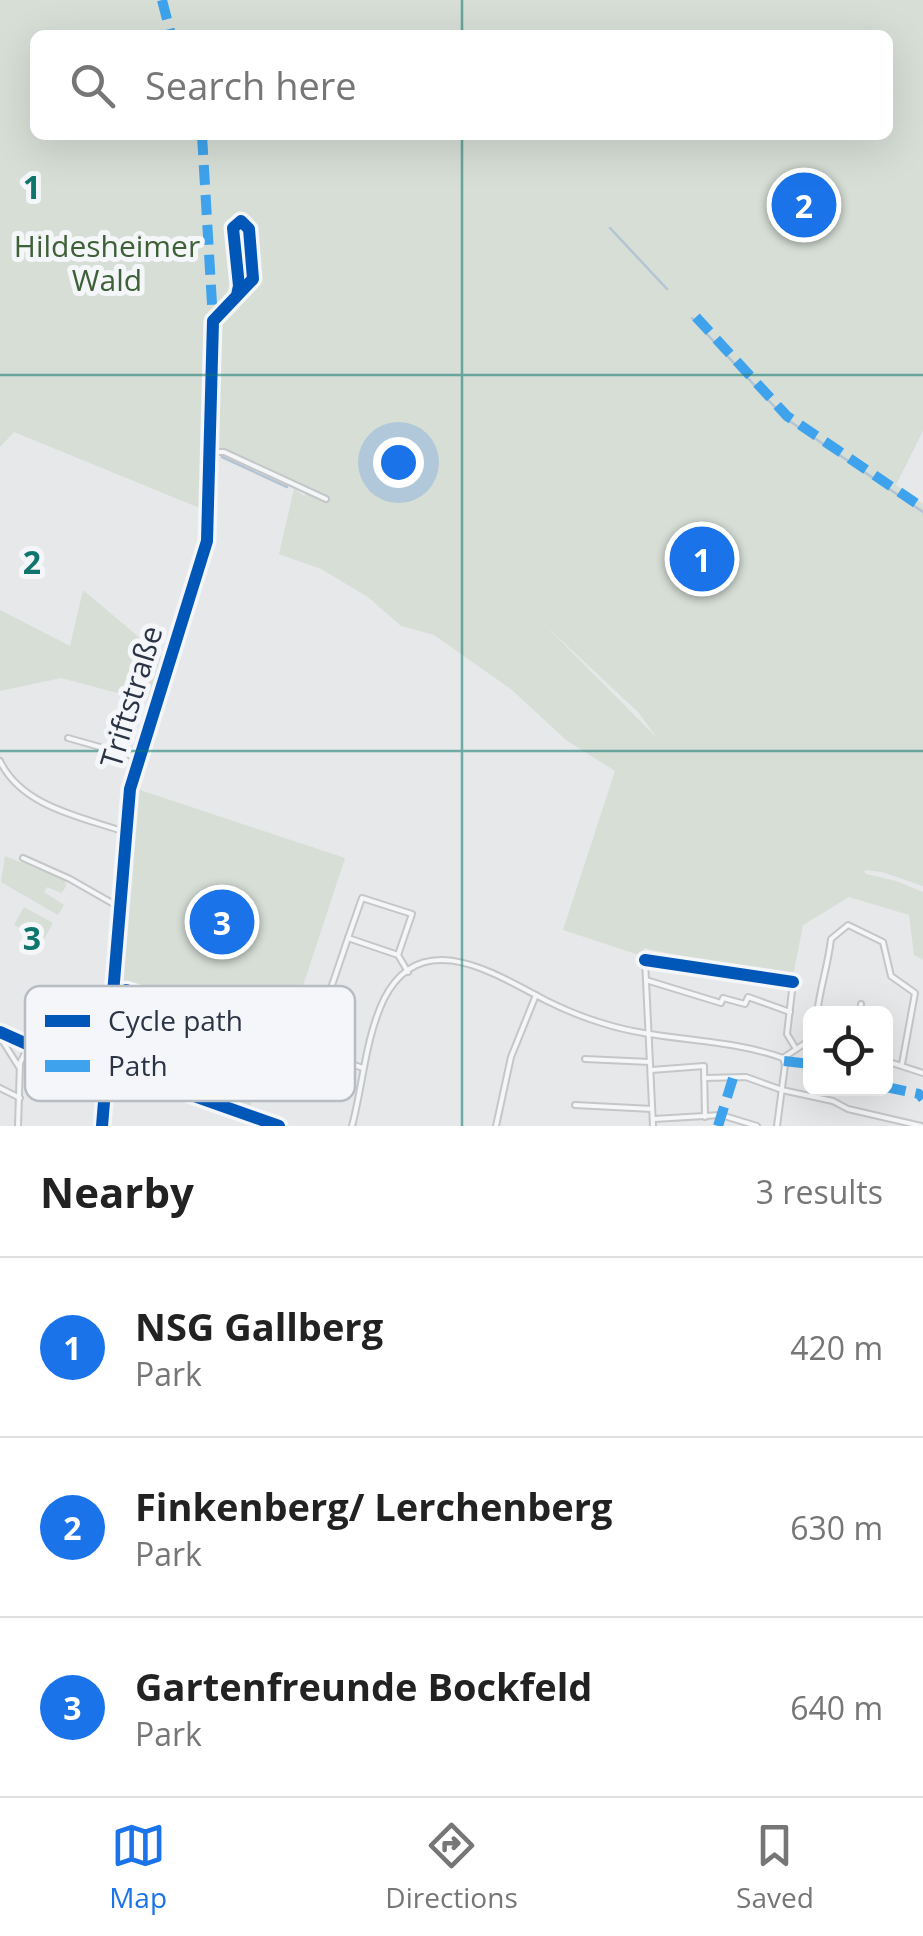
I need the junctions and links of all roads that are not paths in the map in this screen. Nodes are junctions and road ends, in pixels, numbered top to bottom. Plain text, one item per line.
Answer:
1 (237, 295) junction
2 (212, 452) junction
3 (326, 500) dead end
4 (68, 738) dead end
5 (139, 758) junction
6 (0, 762) edge
7 (125, 832) junction
8 (23, 858) dead end
9 (119, 907) junction
10 (348, 938) junction
11 (398, 954) junction
12 (645, 960) dead end
13 (408, 972) junction
14 (646, 980) junction
15 (793, 982) dead end
16 (114, 986) edge
17 (332, 986) edge
18 (536, 996) junction
19 (818, 1006) edge
20 (790, 1012) junction
21 (0, 1034) edge
22 (649, 1034) junction
23 (25, 1043) edge
24 (803, 1044) edge
25 (796, 1049) junction
26 (25, 1051) edge
27 (783, 1058) junction
28 (585, 1059) dead end
29 (650, 1062) junction
30 (893, 1062) edge
31 (902, 1064) junction
32 (355, 1065) edge
33 (363, 1068) junction
34 (20, 1070) junction
35 (651, 1070) junction
36 (923, 1073) edge
37 (704, 1078) junction
38 (0, 1088) edge
39 (782, 1090) junction
40 (20, 1098) junction
41 (105, 1101) edge
42 (207, 1101) edge
43 (574, 1106) dead end
44 (652, 1109) junction
45 (705, 1116) junction
46 (653, 1122) edge
47 (18, 1126) edge
48 (102, 1126) edge
49 (279, 1126) edge
50 (352, 1126) edge
51 (496, 1126) edge
52 (757, 1126) edge
53 (776, 1126) edge
54 (921, 1126) edge

1 - 1 street, Triftstraße
1 - 2 street, Triftstraße
2 - 3 street
2 - 5 street, Triftstraße
4 - 5 street
5 - 7 street, Triftstraße
6 - 7 street
7 - 9 street, Triftstraße
8 - 9 street
9 - 16 street, Triftstraße
10 - 11 street
10 - 11 street
10 - 17 street
11 - 13 street
12 - 14 street
13 - 18 street
13 - 33 street
14 - 20 street
14 - 22 street
15 - 20 street
18 - 22 street
18 - 51 street
19 - 31 street
20 - 25 street
21 - 23 street
21 - 34 street
22 - 27 street
22 - 29 street
24 - 25 street
25 - 27 street
26 - 34 street
27 - 39 street
28 - 29 street
29 - 35 street
30 - 31 street
31 - 36 street
32 - 33 street
33 - 50 street
34 - 40 street
35 - 37 street
35 - 44 street
37 - 39 street
37 - 45 street
38 - 40 street
39 - 53 street
39 - 54 street
40 - 47 street
41 - 48 street, Triftstraße
42 - 49 street
43 - 44 street
44 - 46 street
45 - 46 street
45 - 52 street

